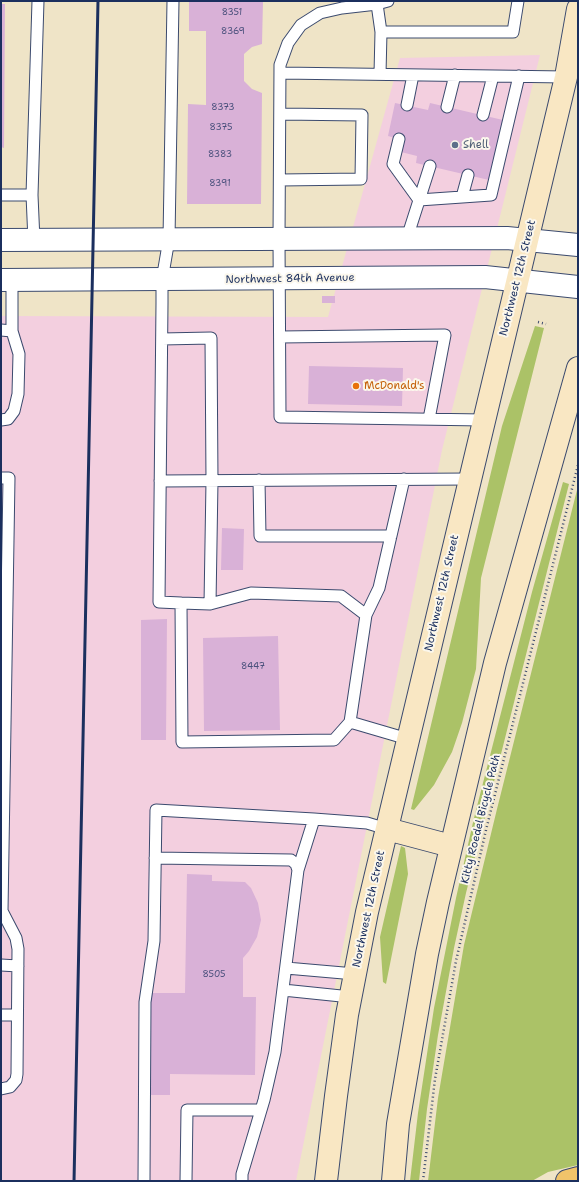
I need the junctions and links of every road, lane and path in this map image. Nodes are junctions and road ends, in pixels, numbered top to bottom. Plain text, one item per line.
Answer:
1 (38, 1) edge
2 (173, 1) edge
3 (518, 1) edge
4 (382, 3) edge
5 (578, 10) edge
6 (380, 32) junction
7 (281, 73) junction
8 (380, 74) junction
9 (413, 75) junction
10 (454, 75) junction
11 (492, 76) junction
12 (519, 76) junction
13 (566, 77) junction
14 (407, 105) dead end
15 (447, 106) dead end
16 (281, 114) junction
17 (482, 115) dead end
18 (399, 139) dead end
19 (430, 166) dead end
20 (468, 175) dead end
21 (280, 180) junction
22 (1, 195) edge
23 (32, 195) junction
24 (462, 197) junction
25 (419, 200) junction
26 (407, 238) junction
27 (169, 239) junction
28 (279, 239) junction
29 (1, 240) edge
30 (34, 240) junction
31 (527, 240) junction
32 (578, 245) edge
33 (279, 279) junction
34 (7, 280) edge
35 (162, 280) junction
36 (518, 280) junction
37 (578, 287) edge
38 (538, 322) dead end
39 (546, 324) dead end
40 (7, 331) edge
41 (280, 337) junction
42 (162, 339) junction
43 (578, 368) edge
44 (429, 419) junction
45 (1, 420) edge
46 (484, 420) junction
47 (578, 465) edge
48 (1, 478) edge
49 (259, 480) junction
50 (404, 480) junction
51 (469, 480) junction
52 (160, 481) junction
53 (212, 481) junction
54 (391, 536) junction
55 (181, 603) junction
56 (210, 604) junction
57 (366, 615) junction
58 (350, 722) junction
59 (408, 739) junction
60 (314, 819) junction
61 (387, 829) junction
62 (451, 846) junction
63 (155, 858) junction
64 (298, 870) junction
65 (2, 911) edge
66 (1, 965) edge
67 (18, 966) junction
68 (286, 968) junction
69 (355, 974) junction
70 (283, 990) junction
71 (351, 997) junction
72 (1, 1015) edge
73 (17, 1015) junction
74 (1, 1089) edge
75 (261, 1110) junction
76 (578, 1178) edge
77 (144, 1181) edge
78 (186, 1181) edge
79 (242, 1181) edge
80 (326, 1181) edge
81 (393, 1181) edge
82 (424, 1181) edge
83 (567, 1181) edge

1 - 23 lane
2 - 27 lane
3 - 6 lane
4 - 6 lane
4 - 7 lane
5 - 13 main road, Northwest 12th Street
6 - 8 lane
7 - 8 lane
7 - 16 lane
8 - 9 lane
9 - 10 lane
9 - 14 lane
10 - 11 lane
10 - 15 lane
11 - 12 lane
11 - 17 lane
12 - 13 lane
12 - 24 lane
13 - 31 main road, Northwest 12th Street
16 - 21 lane
16 - 21 lane
18 - 25 lane
19 - 25 lane
20 - 24 lane
21 - 28 lane
22 - 23 lane
23 - 30 lane
24 - 25 lane
25 - 26 lane
26 - 28 street
26 - 31 street
27 - 28 street
27 - 30 street
27 - 35 lane
28 - 33 lane
29 - 30 street
31 - 32 street
31 - 36 main road, Northwest 12th Street
33 - 35 street, Northwest 84th Avenue
33 - 36 street, Northwest 84th Avenue
33 - 41 lane
34 - 35 street, Northwest 84th Avenue
34 - 40 lane
35 - 42 lane
36 - 37 street, Northwest 84th Avenue
36 - 46 main road, Northwest 12th Street
38 - 39 path
40 - 45 lane
41 - 44 lane
41 - 44 lane
42 - 52 lane
42 - 53 lane
43 - 62 main road
44 - 46 lane
46 - 51 main road, Northwest 12th Street
47 - 82 path, Kitty Roedel Bicycle Path
48 - 65 lane
49 - 50 lane
49 - 53 lane
49 - 54 lane
50 - 51 lane
50 - 54 lane
51 - 59 main road, Northwest 12th Street
52 - 53 lane
52 - 55 lane
53 - 56 lane
54 - 57 lane
55 - 56 lane
55 - 58 lane
56 - 57 lane
57 - 58 lane
58 - 59 lane
59 - 61 main road, Northwest 12th Street
60 - 61 lane
60 - 63 lane
60 - 64 lane
61 - 62 main road
61 - 69 main road, Northwest 12th Street
62 - 81 main road
63 - 64 lane
63 - 77 lane
64 - 68 lane
65 - 67 lane
66 - 67 lane
67 - 73 lane
68 - 69 lane
68 - 70 lane
69 - 71 main road, Northwest 12th Street
70 - 71 lane
70 - 75 lane
71 - 80 main road, Northwest 12th Street
72 - 73 lane
73 - 74 lane
75 - 78 lane
75 - 79 lane
76 - 83 highway

